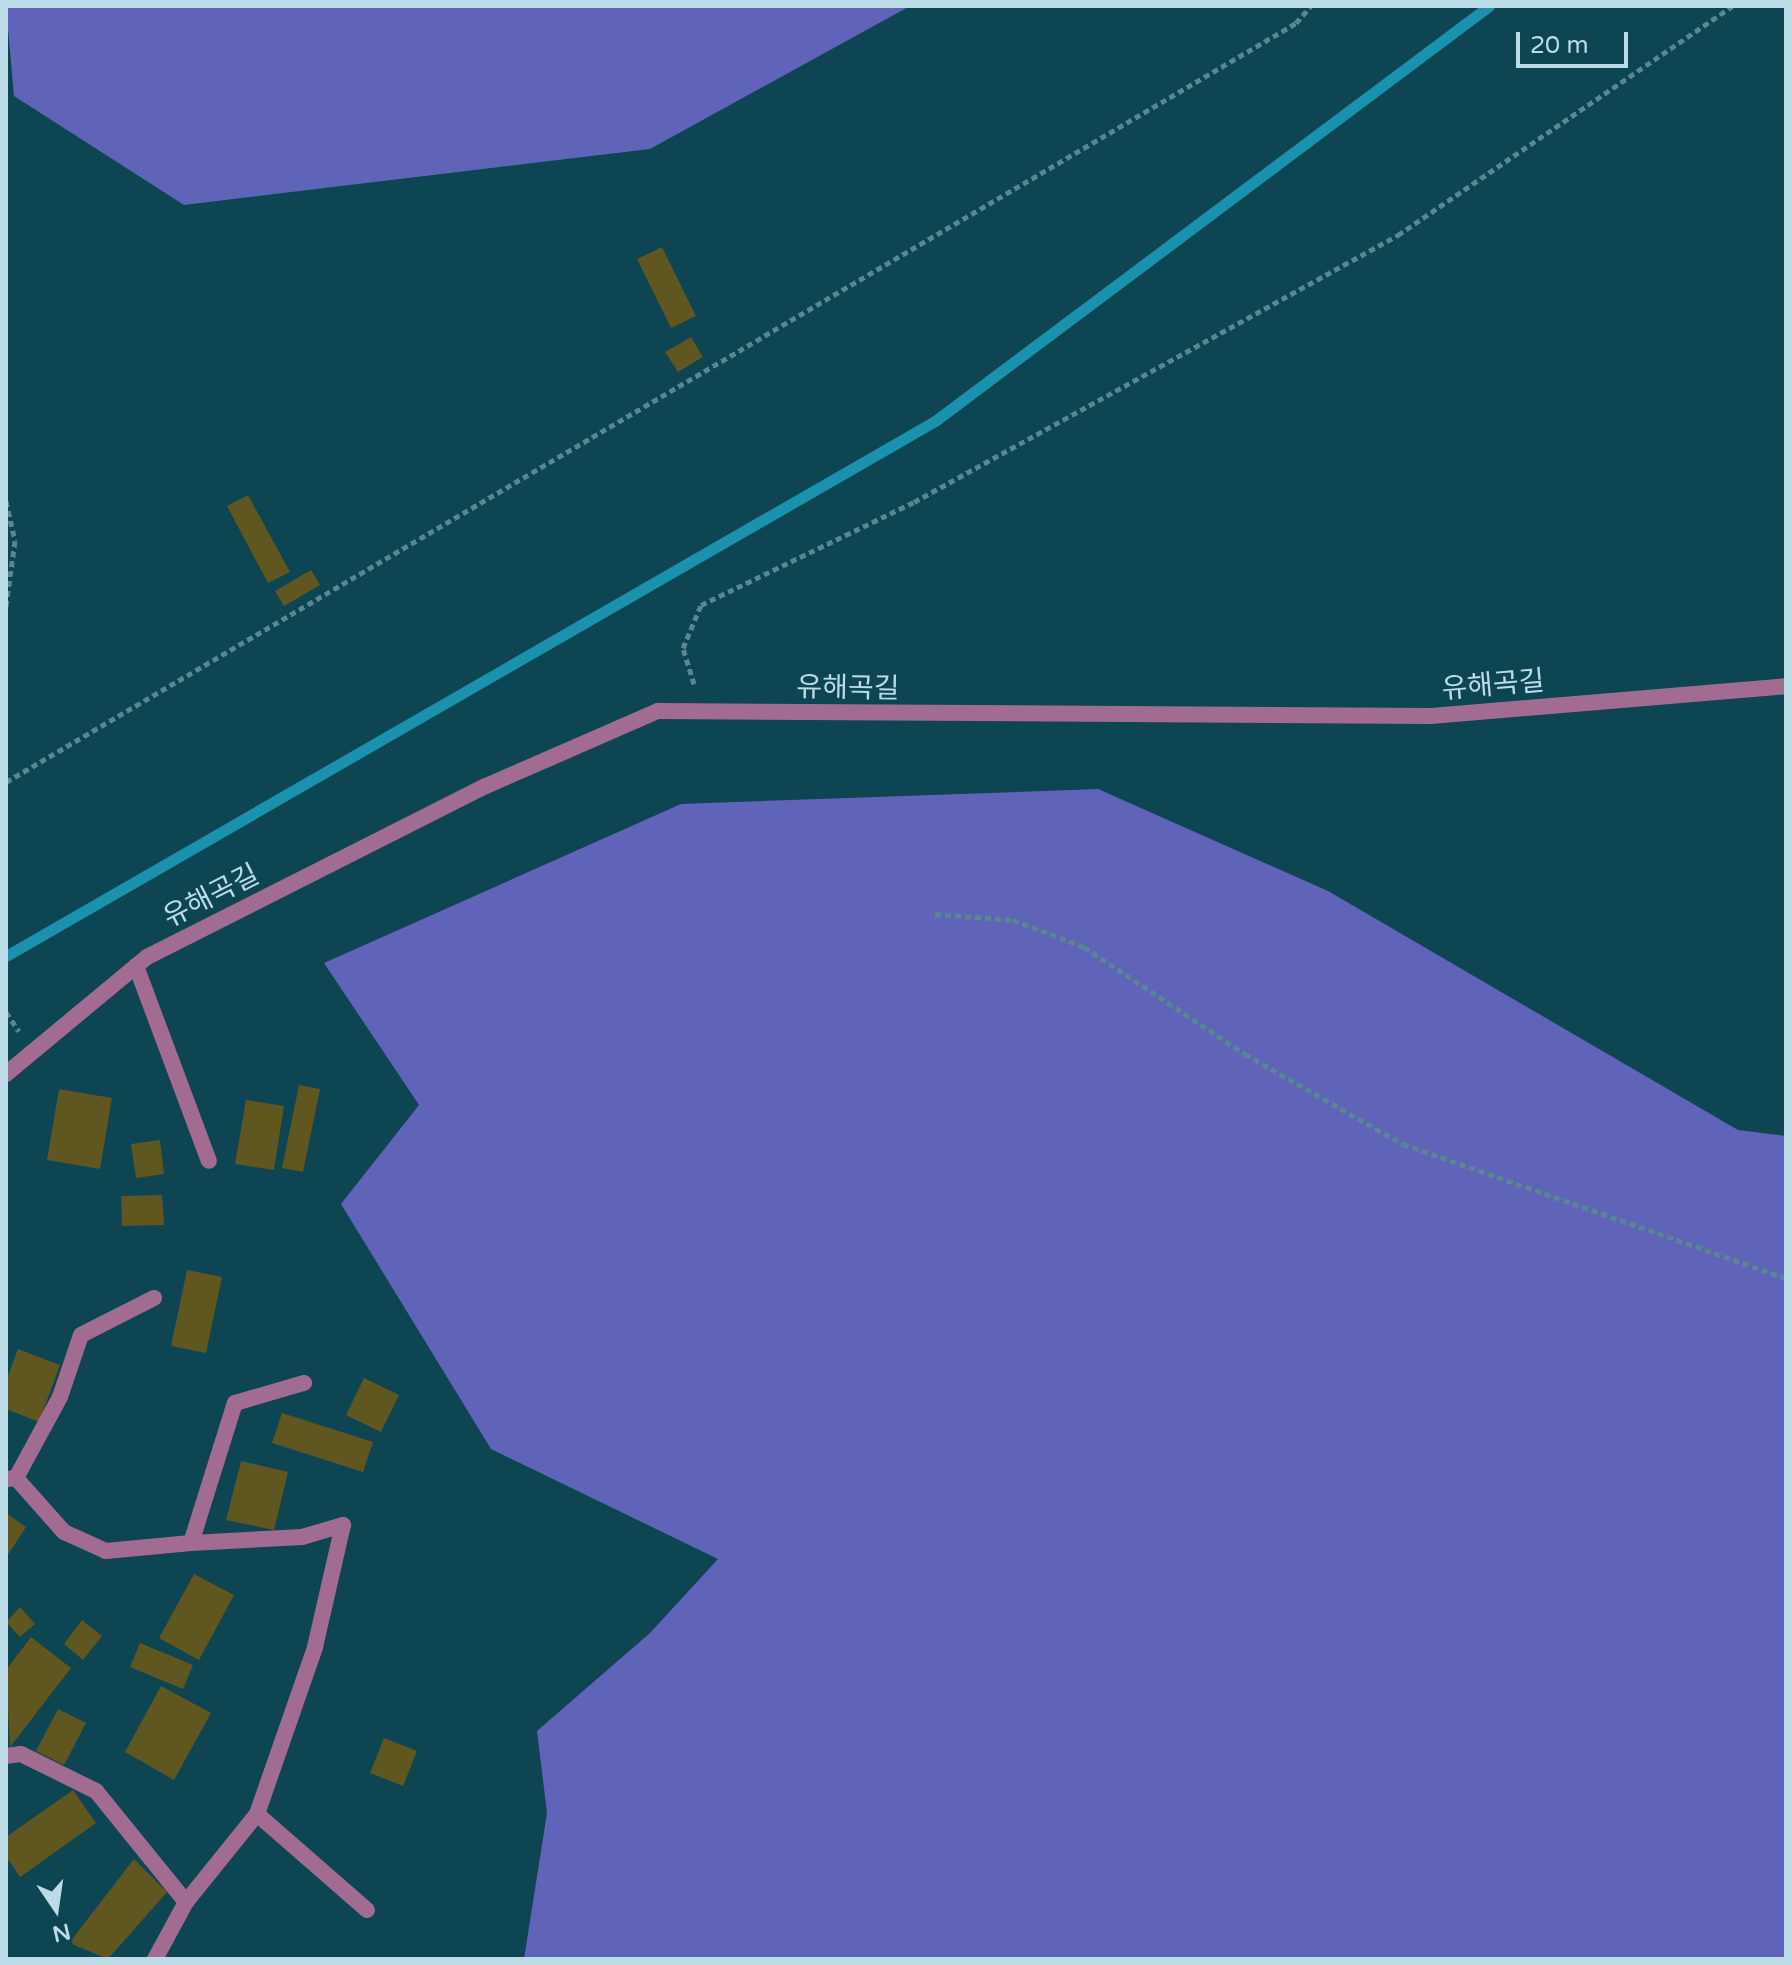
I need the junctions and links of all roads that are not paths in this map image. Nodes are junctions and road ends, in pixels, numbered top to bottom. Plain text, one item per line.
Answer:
1 (1786, 686) edge
2 (136, 966) junction
3 (6, 1074) edge
4 (209, 1161) dead end
5 (154, 1298) dead end
6 (304, 1383) dead end
7 (11, 1478) edge
8 (191, 1543) junction
9 (6, 1756) edge
10 (257, 1814) junction
11 (186, 1902) junction
12 (367, 1910) dead end
13 (155, 1959) edge

1 - 2 street, 유해곡길
2 - 3 street, 유해곡길
2 - 4 street
5 - 7 street
6 - 8 street
7 - 8 street
8 - 10 street
9 - 11 street
10 - 11 street
10 - 12 street
11 - 13 street

